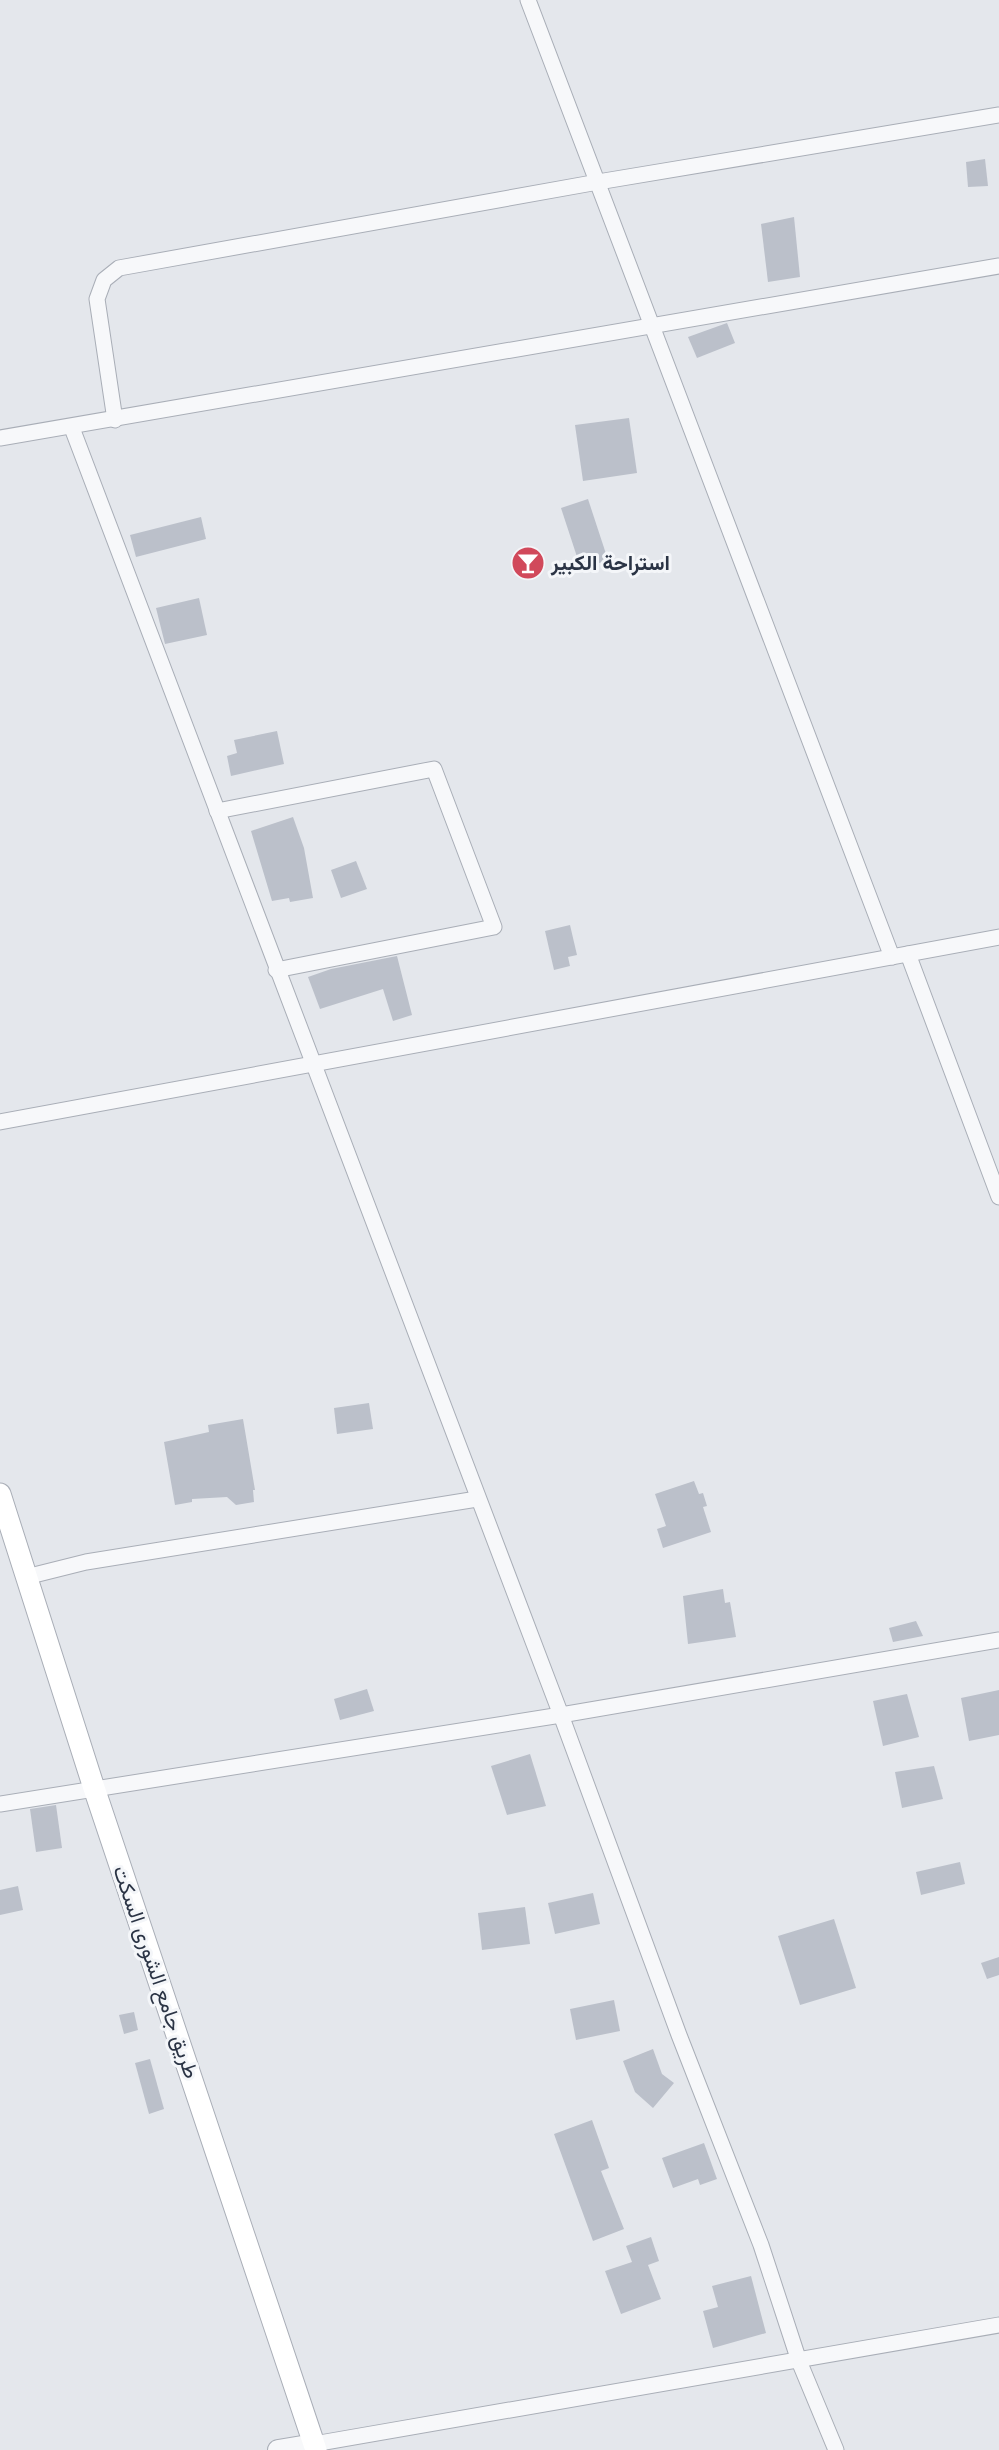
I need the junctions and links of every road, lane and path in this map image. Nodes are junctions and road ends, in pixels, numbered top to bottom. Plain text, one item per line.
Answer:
1 (528, 0) edge
2 (999, 115) edge
3 (598, 182) junction
4 (999, 266) edge
5 (654, 327) junction
6 (115, 420) junction
7 (72, 428) junction
8 (0, 438) edge
9 (217, 811) junction
10 (999, 937) edge
11 (908, 954) junction
12 (892, 957) junction
13 (276, 970) junction
14 (312, 1064) junction
15 (0, 1122) edge
16 (999, 1197) edge
17 (0, 1494) edge
18 (477, 1499) junction
19 (26, 1576) junction
20 (999, 1640) edge
21 (561, 1715) junction
22 (94, 1788) junction
23 (0, 1804) edge
24 (999, 2325) edge
25 (799, 2361) junction
26 (315, 2447) edge
27 (278, 2450) edge
28 (836, 2450) edge

1 - 3 street
2 - 3 street
3 - 5 street
3 - 6 street
4 - 5 street
5 - 6 street
5 - 12 street
6 - 7 street
7 - 8 street
7 - 9 street
9 - 13 street
9 - 13 street
10 - 11 street
11 - 12 street
11 - 16 street
12 - 14 street
13 - 14 street
14 - 15 street
14 - 18 street
17 - 19 main road, طريق جامع الشورى السكت
18 - 19 street
18 - 21 street
19 - 22 main road, طريق جامع الشورى السكت
20 - 21 street
21 - 22 street
21 - 25 street
22 - 23 street
22 - 26 main road, طريق جامع الشورى السكت
24 - 25 street
25 - 26 street
25 - 28 street
26 - 27 street

